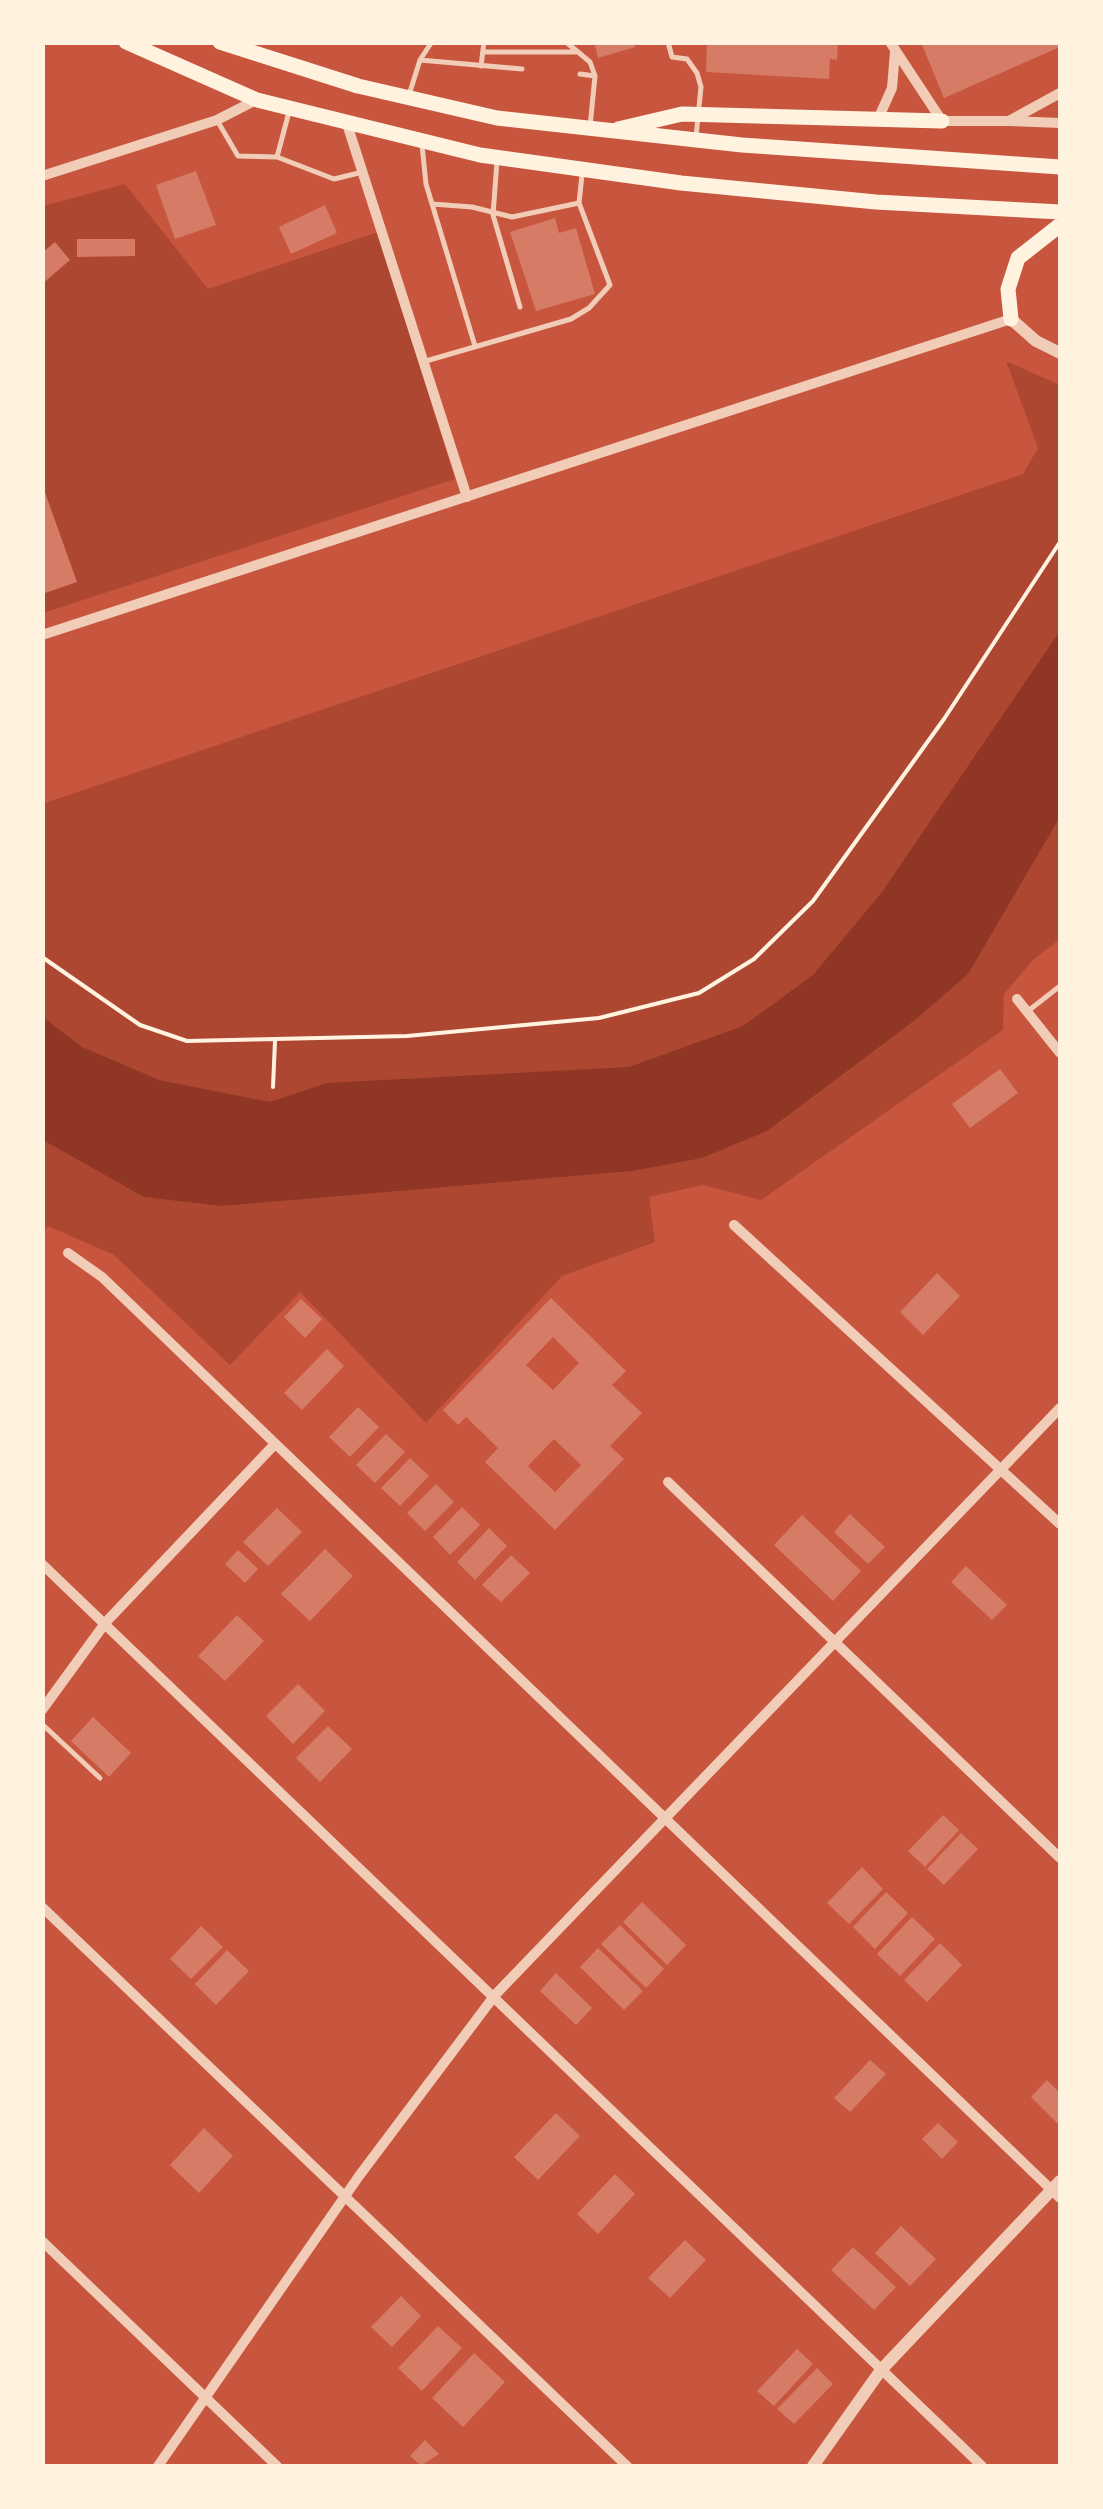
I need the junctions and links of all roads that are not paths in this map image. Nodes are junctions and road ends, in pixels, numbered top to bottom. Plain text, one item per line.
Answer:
1 (126, 42) edge
2 (220, 42) edge
3 (436, 42) edge
4 (484, 42) edge
5 (566, 42) edge
6 (668, 42) edge
7 (893, 47) edge
8 (483, 52) junction
9 (578, 52) junction
10 (420, 60) junction
11 (481, 66) junction
12 (522, 69) dead end
13 (580, 74) dead end
14 (595, 76) junction
15 (1060, 93) edge
16 (408, 98) junction
17 (258, 100) junction
18 (290, 108) junction
19 (699, 114) junction
20 (879, 117) junction
21 (216, 120) junction
22 (942, 121) junction
23 (1009, 121) junction
24 (347, 124) junction
25 (1060, 124) edge
26 (590, 130) junction
27 (608, 132) junction
28 (696, 140) junction
29 (422, 142) junction
30 (277, 157) junction
31 (498, 158) junction
32 (1060, 167) edge
33 (583, 170) junction
34 (362, 172) junction
35 (42, 176) edge
36 (579, 203) junction
37 (432, 204) junction
38 (1060, 212) edge
39 (493, 215) junction
40 (1060, 224) edge
41 (520, 307) dead end
42 (1011, 319) junction
43 (476, 348) junction
44 (1060, 353) edge
45 (424, 362) junction
46 (468, 497) junction
47 (42, 636) edge
48 (1060, 986) edge
49 (1017, 998) dead end
50 (1028, 1011) junction
51 (1060, 1053) edge
52 (734, 1225) dead end
53 (68, 1253) dead end
54 (1060, 1408) edge
55 (274, 1445) junction
56 (1003, 1469) junction
57 (668, 1482) dead end
58 (1060, 1524) edge
59 (42, 1564) edge
60 (106, 1622) junction
61 (833, 1642) junction
62 (42, 1710) edge
63 (42, 1724) edge
64 (100, 1778) dead end
65 (665, 1816) junction
66 (1060, 1858) edge
67 (42, 1906) edge
68 (495, 1995) junction
69 (1058, 2190) edge
70 (345, 2196) junction
71 (42, 2242) edge
72 (881, 2370) junction
73 (206, 2398) junction
74 (158, 2466) edge
75 (276, 2466) edge
76 (627, 2466) edge
77 (813, 2466) edge
78 (982, 2466) edge

1 - 17 highway
2 - 16 highway
3 - 10 lane
4 - 8 lane
5 - 9 lane
6 - 19 lane
7 - 20 street
7 - 22 street
8 - 9 lane
8 - 11 lane
9 - 14 lane
10 - 11 lane
10 - 16 lane
11 - 12 lane
13 - 14 lane
14 - 26 lane
15 - 23 street
16 - 26 highway
17 - 18 highway
17 - 21 street
18 - 24 highway
18 - 30 lane
19 - 20 highway
19 - 27 highway
19 - 28 lane
20 - 22 highway
21 - 30 lane
21 - 35 street
22 - 23 street
23 - 25 street
24 - 29 highway
24 - 34 street
26 - 27 highway
27 - 28 highway
28 - 32 highway
29 - 31 highway
29 - 37 lane
30 - 34 lane
31 - 33 highway
31 - 39 lane
33 - 36 lane
33 - 38 highway
34 - 45 street
36 - 39 lane
36 - 43 lane
37 - 39 lane
37 - 43 lane
39 - 41 lane
40 - 42 highway
42 - 44 street
42 - 46 street
43 - 45 lane
45 - 46 street
46 - 47 street
48 - 50 lane
49 - 50 street
50 - 51 street
52 - 56 street
53 - 55 street
54 - 56 street
55 - 60 street
55 - 65 street
56 - 58 street
56 - 61 street
57 - 61 street
59 - 60 street
60 - 62 street
60 - 68 street
61 - 65 street
61 - 66 street
63 - 64 lane
65 - 68 street
65 - 69 street
67 - 70 street
68 - 70 street
68 - 72 street
69 - 72 street
70 - 73 street
70 - 76 street
71 - 73 street
72 - 77 street
72 - 78 street
73 - 74 street
73 - 75 street

